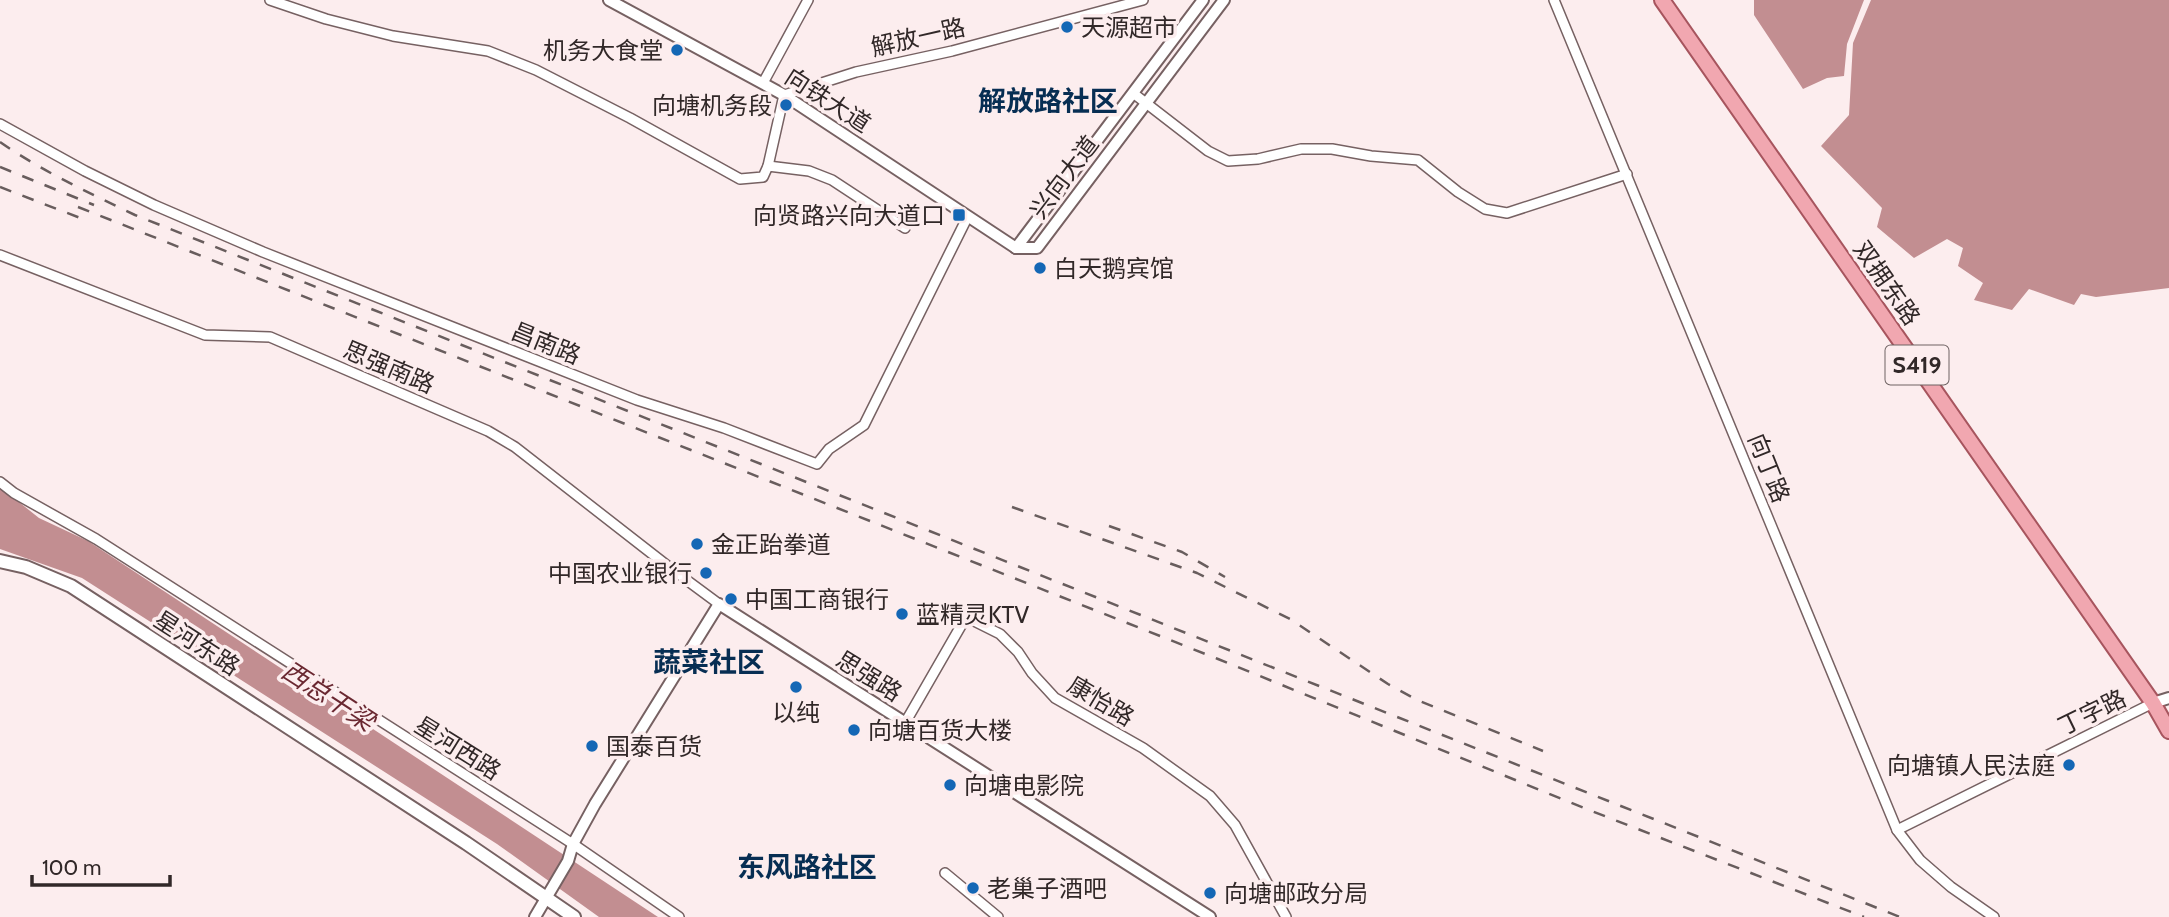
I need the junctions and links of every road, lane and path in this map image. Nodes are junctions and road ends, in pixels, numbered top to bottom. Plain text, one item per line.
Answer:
1 (270, 0) edge
2 (608, 0) edge
3 (808, 0) edge
4 (1143, 0) edge
5 (1203, 0) edge
6 (1224, 0) edge
7 (1554, 0) edge
8 (1662, 0) edge
9 (763, 83) junction
10 (1133, 93) junction
11 (784, 95) junction
12 (1145, 104) junction
13 (0, 124) edge
14 (768, 166) junction
15 (1627, 174) junction
16 (967, 218) junction
17 (905, 228) dead end
18 (1016, 248) junction
19 (0, 255) edge
20 (0, 482) edge
21 (0, 561) edge
22 (719, 604) junction
23 (2169, 698) edge
24 (2153, 703) junction
25 (905, 723) junction
26 (2169, 731) edge
27 (1897, 830) junction
28 (573, 844) junction
29 (946, 873) dead end
30 (546, 898) junction
31 (1206, 916) edge
32 (535, 917) edge
33 (574, 917) edge
34 (679, 917) edge
35 (998, 917) edge
36 (1286, 917) edge
37 (1994, 917) edge

1 - 14 street
2 - 9 street, 向铁大道
3 - 9 street
4 - 11 street, 解放一路
5 - 10 street, 兴向大道
6 - 12 street, 兴向大道
7 - 15 street, 向丁路
8 - 24 main road, 双拥东路 / S419
9 - 11 street, 向铁大道
10 - 12 street
10 - 18 street, 兴向大道
11 - 14 street
11 - 16 street, 向铁大道
12 - 15 street
12 - 18 street, 兴向大道
13 - 16 street, 昌南路
14 - 17 street
15 - 27 street, 向丁路
16 - 18 street, 向铁大道
19 - 22 street, 思强南路
20 - 28 street, 星河西路
21 - 30 main road, 星河东路
22 - 25 street, 思强路
22 - 28 street
23 - 24 street
24 - 26 main road, 双拥东路 / S419
24 - 27 street, 丁字路
25 - 31 street, 思强路
25 - 36 street, 康怡路
27 - 37 street, 向丁路
28 - 30 street
28 - 34 street, 星河西路
29 - 35 street
30 - 32 street
30 - 33 main road, 星河东路

